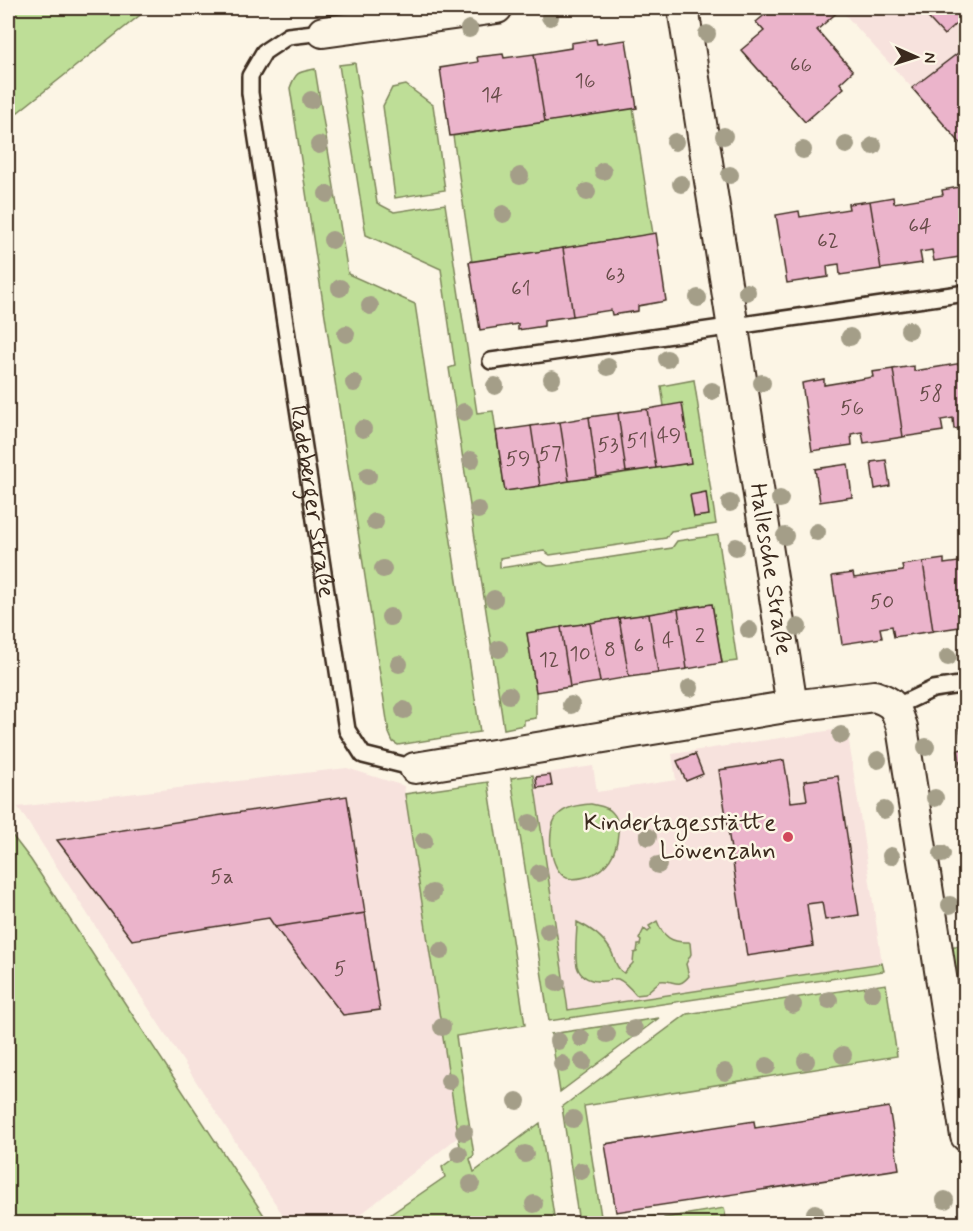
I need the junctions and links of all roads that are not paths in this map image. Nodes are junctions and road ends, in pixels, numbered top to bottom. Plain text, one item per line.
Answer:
1 (497, 8) edge
2 (683, 8) edge
3 (323, 32) joint
4 (966, 293) edge
5 (733, 327) junction
6 (491, 361) dead end
7 (966, 684) edge
8 (792, 706) junction
9 (895, 707) junction
10 (414, 768) joint
11 (966, 1136) edge

1 - 3 street, Radeberger Straße
2 - 5 street, Hallesche Straße
3 - 10 lane, Radeberger Straße
4 - 5 lane
5 - 6 lane
5 - 8 street, Hallesche Straße
7 - 9 lane
8 - 9 street
8 - 10 street, Radeberger Straße
9 - 11 street

